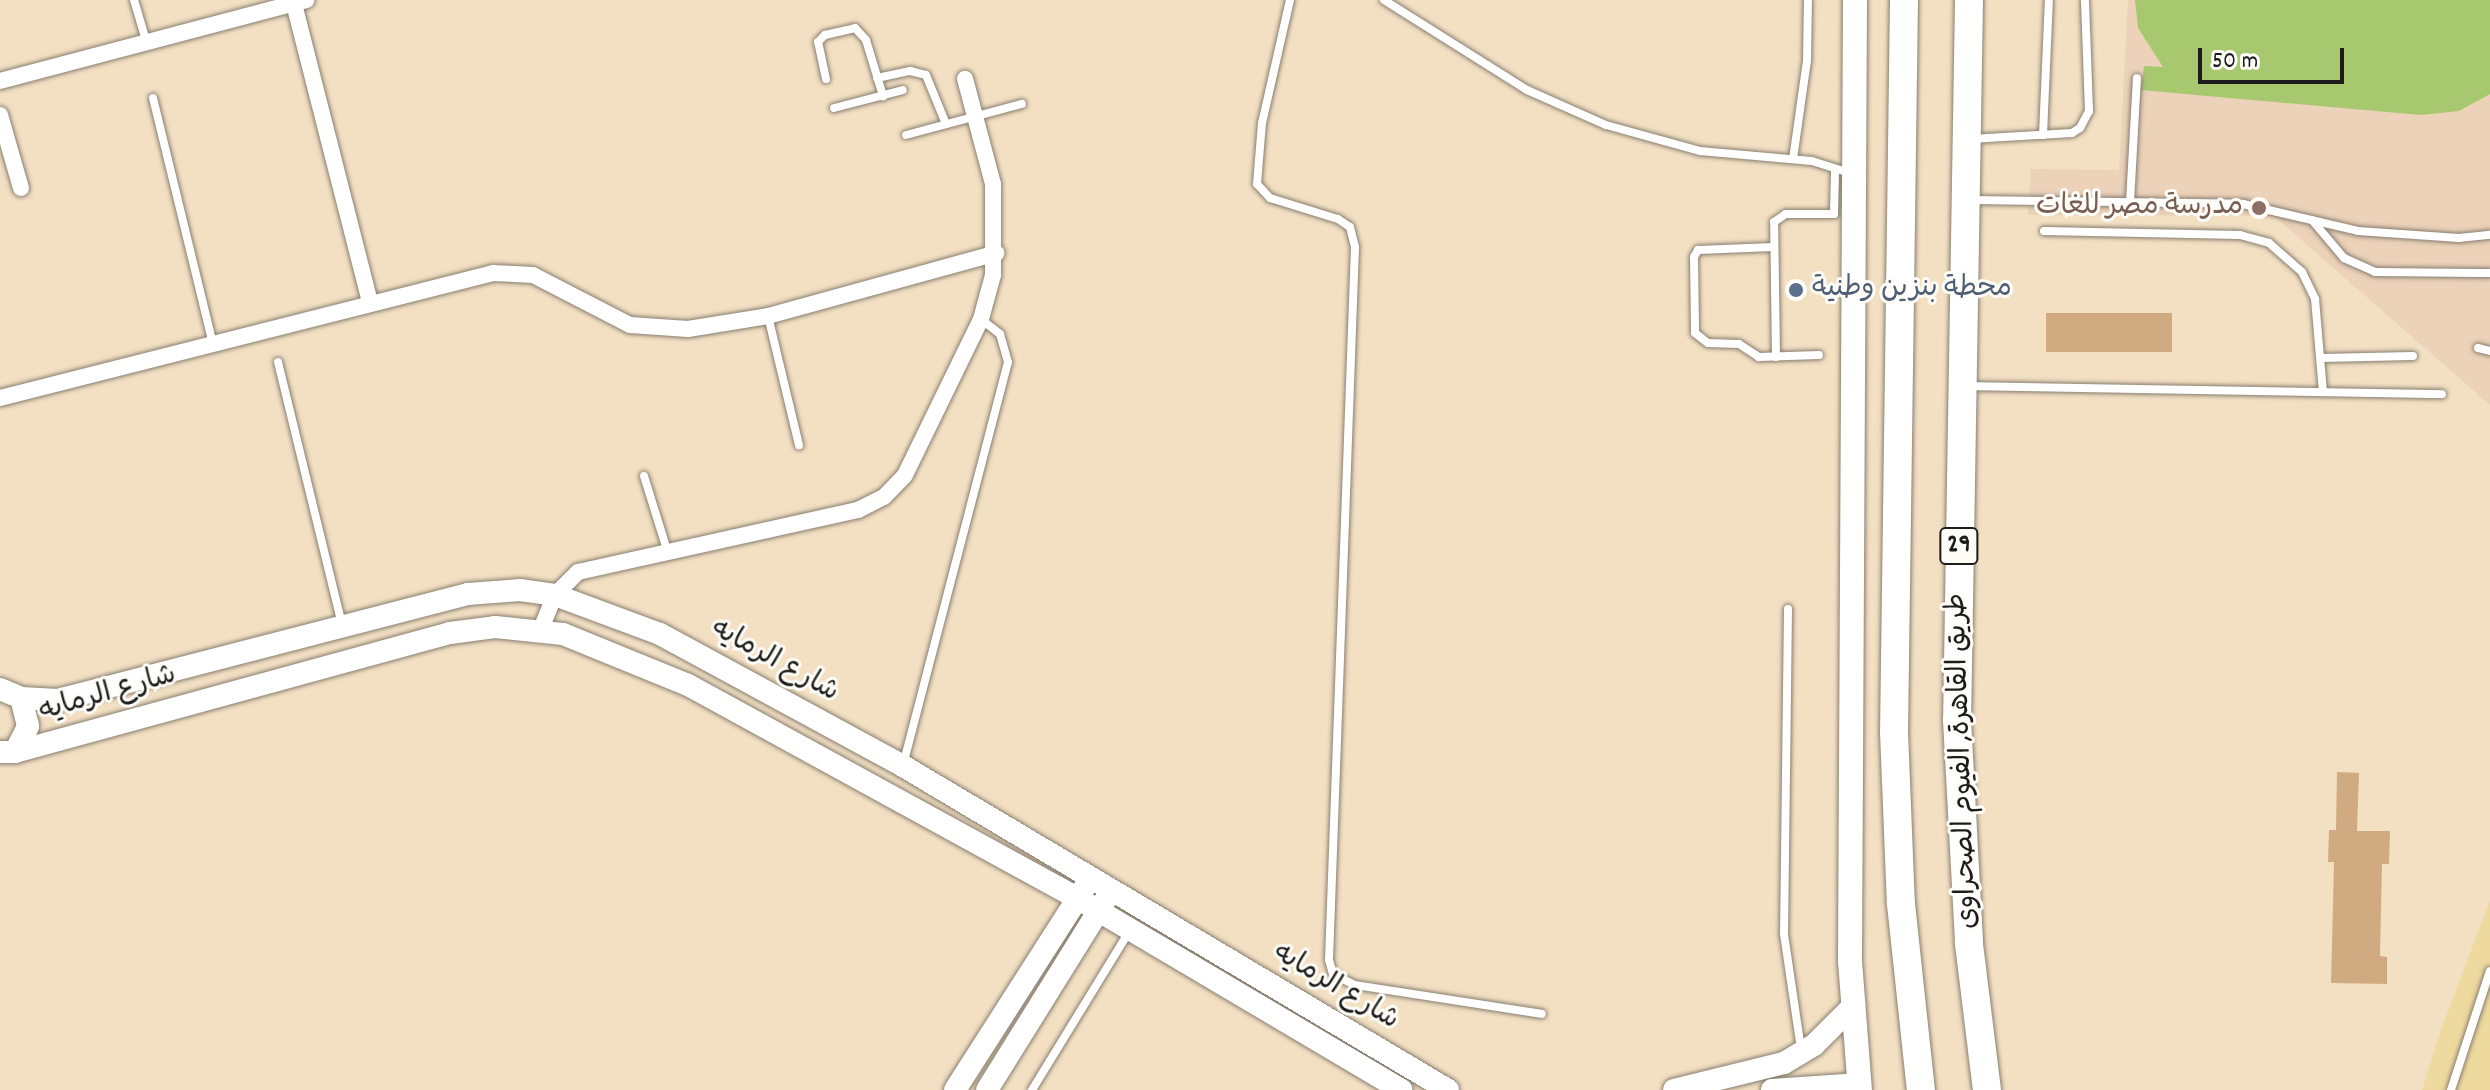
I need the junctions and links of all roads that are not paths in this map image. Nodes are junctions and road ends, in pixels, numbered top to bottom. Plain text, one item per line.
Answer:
1 (134, 0) edge
2 (1290, 0) edge
3 (1384, 0) edge
4 (1808, 0) edge
5 (1855, 0) edge
6 (1904, 0) edge
7 (1969, 0) edge
8 (2049, 0) edge
9 (2085, 0) edge
10 (298, 1) edge
11 (147, 45) junction
12 (877, 78) junction
13 (2137, 78) dead end
14 (826, 79) dead end
15 (965, 79) dead end
16 (0, 81) edge
17 (903, 90) dead end
18 (883, 96) junction
19 (153, 98) dead end
20 (1022, 104) dead end
21 (834, 108) dead end
22 (0, 115) edge
23 (975, 116) junction
24 (946, 124) junction
25 (906, 135) dead end
26 (2043, 135) junction
27 (1965, 140) junction
28 (1793, 159) junction
29 (1845, 172) junction
30 (21, 188) dead end
31 (1964, 199) junction
32 (2130, 202) junction
33 (2312, 220) junction
34 (2044, 231) dead end
35 (2490, 235) edge
36 (1773, 247) junction
37 (996, 253) junction
38 (2490, 273) edge
39 (370, 301) junction
40 (768, 316) junction
41 (981, 319) junction
42 (213, 345) junction
43 (2478, 348) dead end
44 (2490, 351) edge
45 (1819, 355) dead end
46 (2413, 356) dead end
47 (1776, 357) junction
48 (2321, 358) junction
49 (278, 362) dead end
50 (1961, 386) junction
51 (2323, 392) junction
52 (2442, 394) dead end
53 (0, 398) edge
54 (799, 445) dead end
55 (644, 476) dead end
56 (667, 550) junction
57 (555, 595) junction
58 (1788, 609) dead end
59 (342, 624) junction
60 (541, 629) junction
61 (0, 689) edge
62 (21, 698) junction
63 (7, 752) edge
64 (903, 766) junction
65 (1091, 877) junction
66 (1112, 889) junction
67 (1077, 898) junction
68 (1144, 908) junction
69 (1098, 910) junction
70 (1131, 929) junction
71 (2490, 971) edge
72 (1854, 1005) junction
73 (1542, 1014) dead end
74 (1802, 1053) junction
75 (1860, 1087) edge
76 (955, 1090) edge
77 (987, 1090) edge
78 (1032, 1090) edge
79 (1402, 1090) edge
80 (1448, 1090) edge
81 (1674, 1090) edge
82 (1772, 1090) edge
83 (1921, 1090) edge
84 (1987, 1090) edge
85 (2451, 1090) edge

1 - 11 lane
2 - 73 lane
3 - 28 lane
4 - 28 lane
5 - 29 main road
6 - 83 highway
7 - 27 highway, طريق القاهرة, الفيوم الصحراوى / 29
8 - 26 lane
9 - 26 lane
10 - 11 street
10 - 39 street
11 - 16 street
12 - 14 lane
12 - 18 lane
12 - 24 lane
13 - 32 lane
15 - 23 street
17 - 18 lane
18 - 21 lane
19 - 42 lane
20 - 23 lane
22 - 30 street
23 - 24 lane
23 - 37 street
24 - 25 lane
26 - 27 lane
27 - 31 highway, طريق القاهرة, الفيوم الصحراوى / 29
28 - 29 lane
29 - 36 lane
29 - 72 main road
31 - 32 lane
31 - 50 highway, طريق القاهرة, الفيوم الصحراوى / 29
32 - 33 lane
33 - 35 lane
33 - 38 lane
34 - 48 lane
36 - 47 lane
36 - 47 lane
37 - 40 street
37 - 41 street
39 - 40 street
39 - 42 street
40 - 54 lane
41 - 56 street
41 - 64 lane
42 - 53 street
43 - 44 lane
45 - 47 lane
46 - 48 lane
48 - 51 lane
49 - 59 lane
50 - 51 lane
50 - 84 highway, طريق القاهرة, الفيوم الصحراوى / 29
51 - 52 lane
55 - 56 lane
56 - 57 street
57 - 59 street, شارع الرمايه
57 - 60 street
57 - 64 street, شارع الرمايه
58 - 74 lane
59 - 62 street, شارع الرمايه
60 - 63 street, شارع الرمايه
60 - 67 street, شارع الرمايه
61 - 62 street, شارع الرمايه
62 - 63 street
64 - 65 street, شارع الرمايه
65 - 66 street, شارع الرمايه
65 - 67 street
66 - 68 street, شارع الرمايه
66 - 69 street
67 - 69 street, شارع الرمايه
67 - 76 street
68 - 70 lane
68 - 80 street, شارع الرمايه
69 - 70 street, شارع الرمايه
69 - 77 street
70 - 78 lane
70 - 79 street, شارع الرمايه
71 - 85 lane
72 - 74 street
72 - 75 main road
74 - 81 street
75 - 82 street

